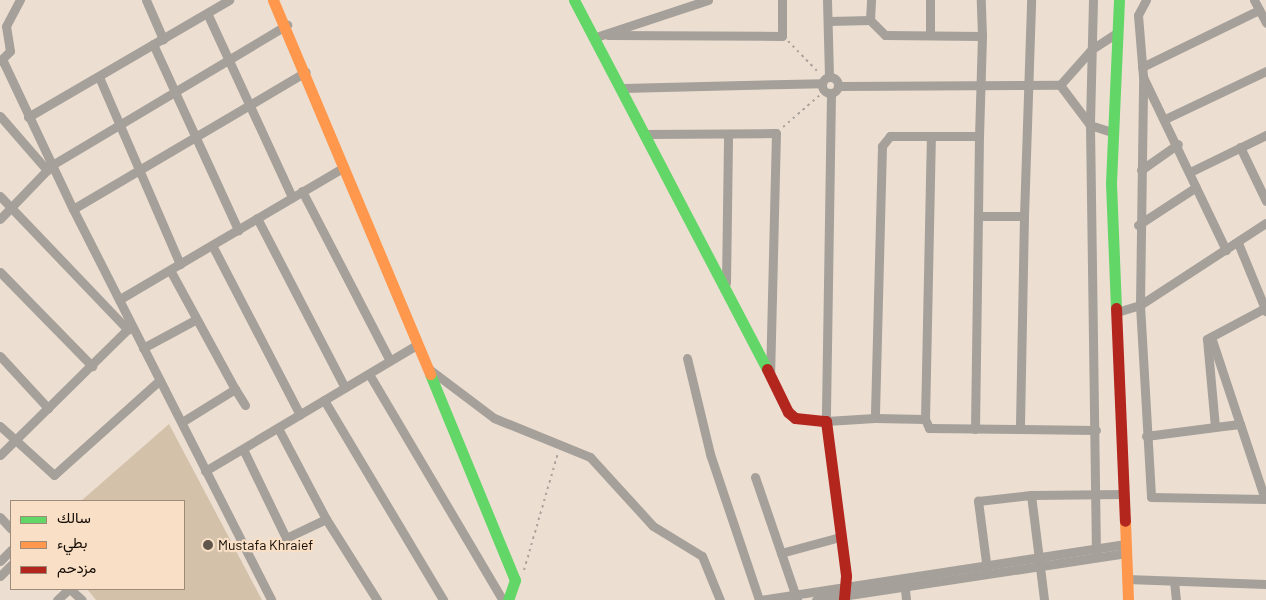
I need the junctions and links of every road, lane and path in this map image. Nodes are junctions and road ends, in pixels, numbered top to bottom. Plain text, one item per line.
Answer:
1 (20, 0) edge
2 (146, 0) edge
3 (229, 0) edge
4 (273, 0) edge
5 (574, 0) edge
6 (708, 0) edge
7 (782, 0) edge
8 (827, 0) edge
9 (871, 0) edge
10 (930, 0) edge
11 (981, 0) edge
12 (1031, 0) edge
13 (1094, 0) edge
14 (1119, 0) edge
15 (1146, 0) edge
16 (1254, 0) edge
17 (1259, 10) junction
18 (207, 13) junction
19 (870, 20) junction
20 (828, 21) junction
21 (3, 23) edge
22 (1266, 23) edge
23 (287, 25) junction
24 (1118, 32) junction
25 (930, 34) junction
26 (608, 35) junction
27 (782, 36) junction
28 (982, 36) junction
29 (596, 37) junction
30 (163, 39) junction
31 (153, 44) junction
32 (1092, 49) junction
33 (1, 60) edge
34 (229, 60) junction
35 (1142, 67) junction
36 (1266, 71) edge
37 (306, 72) junction
38 (1143, 76) junction
39 (99, 77) junction
40 (826, 84) junction
41 (981, 85) junction
42 (1030, 85) junction
43 (1060, 85) junction
44 (838, 86) junction
45 (623, 88) junction
46 (176, 91) junction
47 (249, 106) junction
48 (0, 116) edge
49 (28, 117) junction
50 (1165, 119) junction
51 (119, 123) junction
52 (1090, 125) junction
53 (1111, 132) junction
54 (776, 133) junction
55 (646, 134) junction
56 (1266, 135) edge
57 (197, 136) junction
58 (728, 136) junction
59 (932, 136) junction
60 (980, 136) junction
61 (1178, 144) junction
62 (1240, 148) junction
63 (344, 167) junction
64 (49, 168) junction
65 (139, 169) junction
66 (1141, 170) junction
67 (1190, 172) junction
68 (1196, 187) junction
69 (302, 191) junction
70 (0, 196) edge
71 (292, 197) junction
72 (1266, 201) edge
73 (11, 208) junction
74 (72, 209) junction
75 (978, 216) junction
76 (1024, 216) junction
77 (257, 218) junction
78 (0, 219) edge
79 (1266, 223) edge
80 (1138, 225) junction
81 (238, 230) junction
82 (1266, 230) edge
83 (1250, 235) junction
84 (1238, 243) junction
85 (212, 245) junction
86 (1226, 250) junction
87 (180, 264) junction
88 (170, 270) junction
89 (0, 272) edge
90 (726, 284) junction
91 (1263, 295) edge
92 (120, 299) junction
93 (1140, 305) junction
94 (1266, 310) edge
95 (1116, 312) junction
96 (195, 320) junction
97 (130, 328) junction
98 (1211, 337) junction
99 (418, 344) junction
100 (143, 348) junction
101 (0, 356) edge
102 (687, 358) dead end
103 (390, 361) junction
104 (92, 366) junction
105 (429, 369) junction
106 (770, 372) junction
107 (369, 374) junction
108 (160, 380) junction
109 (345, 388) junction
110 (235, 389) junction
111 (324, 400) junction
112 (245, 405) dead end
113 (48, 408) junction
114 (300, 415) junction
115 (875, 418) junction
116 (925, 419) junction
117 (826, 421) junction
118 (182, 422) junction
119 (1240, 424) junction
120 (0, 426) edge
121 (1216, 427) junction
122 (278, 428) junction
123 (975, 429) junction
124 (1020, 430) junction
125 (1096, 430) junction
126 (1146, 436) junction
127 (15, 442) junction
128 (560, 444) junction
129 (242, 449) junction
130 (0, 455) edge
131 (205, 470) junction
132 (755, 477) dead end
133 (1095, 493) junction
134 (1124, 494) junction
135 (1032, 495) junction
136 (1266, 499) edge
137 (0, 517) edge
138 (326, 520) junction
139 (10, 528) edge
140 (840, 536) junction
141 (1126, 548) junction
142 (10, 551) edge
143 (1096, 551) junction
144 (782, 553) junction
145 (1038, 556) junction
146 (0, 561) edge
147 (10, 566) edge
148 (1040, 566) junction
149 (987, 570) junction
150 (0, 576) edge
151 (522, 579) dead end
152 (1127, 580) junction
153 (904, 581) junction
154 (1174, 581) junction
155 (1266, 584) edge
156 (69, 590) edge
157 (71, 590) edge
158 (848, 591) edge
159 (504, 597) edge
160 (796, 597) edge
161 (57, 600) edge
162 (82, 600) edge
163 (272, 600) edge
164 (377, 600) edge
165 (444, 600) edge
166 (720, 600) edge
167 (760, 600) edge
168 (816, 600) edge
169 (906, 600) edge
170 (1044, 600) edge
171 (1128, 600) edge
172 (1176, 600) edge

1 - 21 street
2 - 30 street
3 - 18 street
4 - 23 street
5 - 29 street
6 - 26 street
7 - 27 street
8 - 20 street
9 - 19 street
10 - 25 street
11 - 28 street
12 - 42 street
13 - 32 street
14 - 24 street
15 - 35 street
16 - 17 street
17 - 22 street
17 - 35 street
18 - 30 street
18 - 34 street
19 - 20 street
19 - 25 street
20 - 40 street
21 - 33 street
23 - 34 street
23 - 37 street
24 - 32 street
24 - 53 street
25 - 28 street
26 - 27 street
26 - 29 street
27 - 40 path
28 - 41 street
29 - 45 street
30 - 31 street
31 - 39 street
31 - 46 street
32 - 43 street
32 - 52 street
33 - 49 street
34 - 46 street
34 - 47 street
35 - 38 street
36 - 50 street
37 - 47 street
37 - 63 street
38 - 50 street
38 - 66 street
39 - 49 street
39 - 51 street
40 - 44 street
40 - 44 street
40 - 45 street
40 - 54 path
40 - 117 street
41 - 42 street
41 - 44 street
41 - 60 street
42 - 43 street
42 - 76 street
43 - 52 street
45 - 55 street
46 - 51 street
46 - 57 street
47 - 57 street
47 - 71 street
48 - 64 street
49 - 64 street
50 - 61 street
51 - 64 street
51 - 65 street
52 - 53 street
52 - 125 street
53 - 95 street
54 - 58 street
54 - 106 street
55 - 58 street
55 - 90 street
56 - 62 street
57 - 65 street
57 - 81 street
58 - 90 street
59 - 60 street
59 - 115 street
59 - 116 street
60 - 75 street
61 - 66 street
61 - 67 street
62 - 67 street
62 - 72 street
63 - 69 street
63 - 99 street
64 - 73 street
64 - 74 street
65 - 74 street
65 - 87 street
66 - 80 street
67 - 68 street
68 - 80 street
68 - 86 street
69 - 71 street
69 - 103 street
70 - 73 street
71 - 77 street
73 - 78 street
73 - 97 street
74 - 92 street
75 - 76 street
75 - 123 street
76 - 124 street
77 - 81 street
77 - 109 street
79 - 83 street
80 - 93 street
81 - 85 street
82 - 83 street
83 - 84 street
84 - 86 street
84 - 91 street
85 - 87 street
85 - 114 street
86 - 93 street
87 - 88 street
88 - 92 street
88 - 96 street
89 - 104 street
90 - 106 street
91 - 94 street
92 - 97 street
93 - 95 street
93 - 126 street
94 - 98 street
95 - 134 street
96 - 100 street
96 - 110 street
97 - 100 street
97 - 104 street
98 - 119 street
98 - 121 street
99 - 103 street
99 - 105 street
100 - 108 street
101 - 113 street
102 - 167 street
103 - 107 street
104 - 113 street
105 - 128 street
105 - 159 street
106 - 117 street
107 - 109 street
107 - 159 street
108 - 118 street
108 - 127 street
109 - 111 street
110 - 112 street
110 - 118 street
111 - 114 street
111 - 165 street
113 - 127 street
114 - 122 street
115 - 116 street
115 - 117 street
116 - 123 street
117 - 140 street
118 - 131 street
119 - 121 street
119 - 136 street
120 - 127 street
121 - 126 street
122 - 129 street
122 - 138 street
123 - 124 street
124 - 125 street
125 - 133 street
126 - 136 street
127 - 130 street
128 - 151 path
128 - 166 street
129 - 131 street
129 - 138 street
131 - 163 street
132 - 144 street
133 - 134 street
133 - 135 street
133 - 143 street
134 - 141 street
135 - 145 street
135 - 149 street
137 - 139 street
138 - 164 street
140 - 144 street
140 - 158 street
141 - 143 street
141 - 152 street
142 - 146 street
143 - 145 street
143 - 148 street
144 - 160 street
145 - 148 street
145 - 149 street
147 - 150 street
148 - 149 street
148 - 170 street
149 - 153 street
152 - 154 street
152 - 171 street
153 - 158 street
153 - 169 street
154 - 155 street
154 - 172 street
156 - 161 street
157 - 162 street
158 - 160 street
158 - 168 street
160 - 167 street

